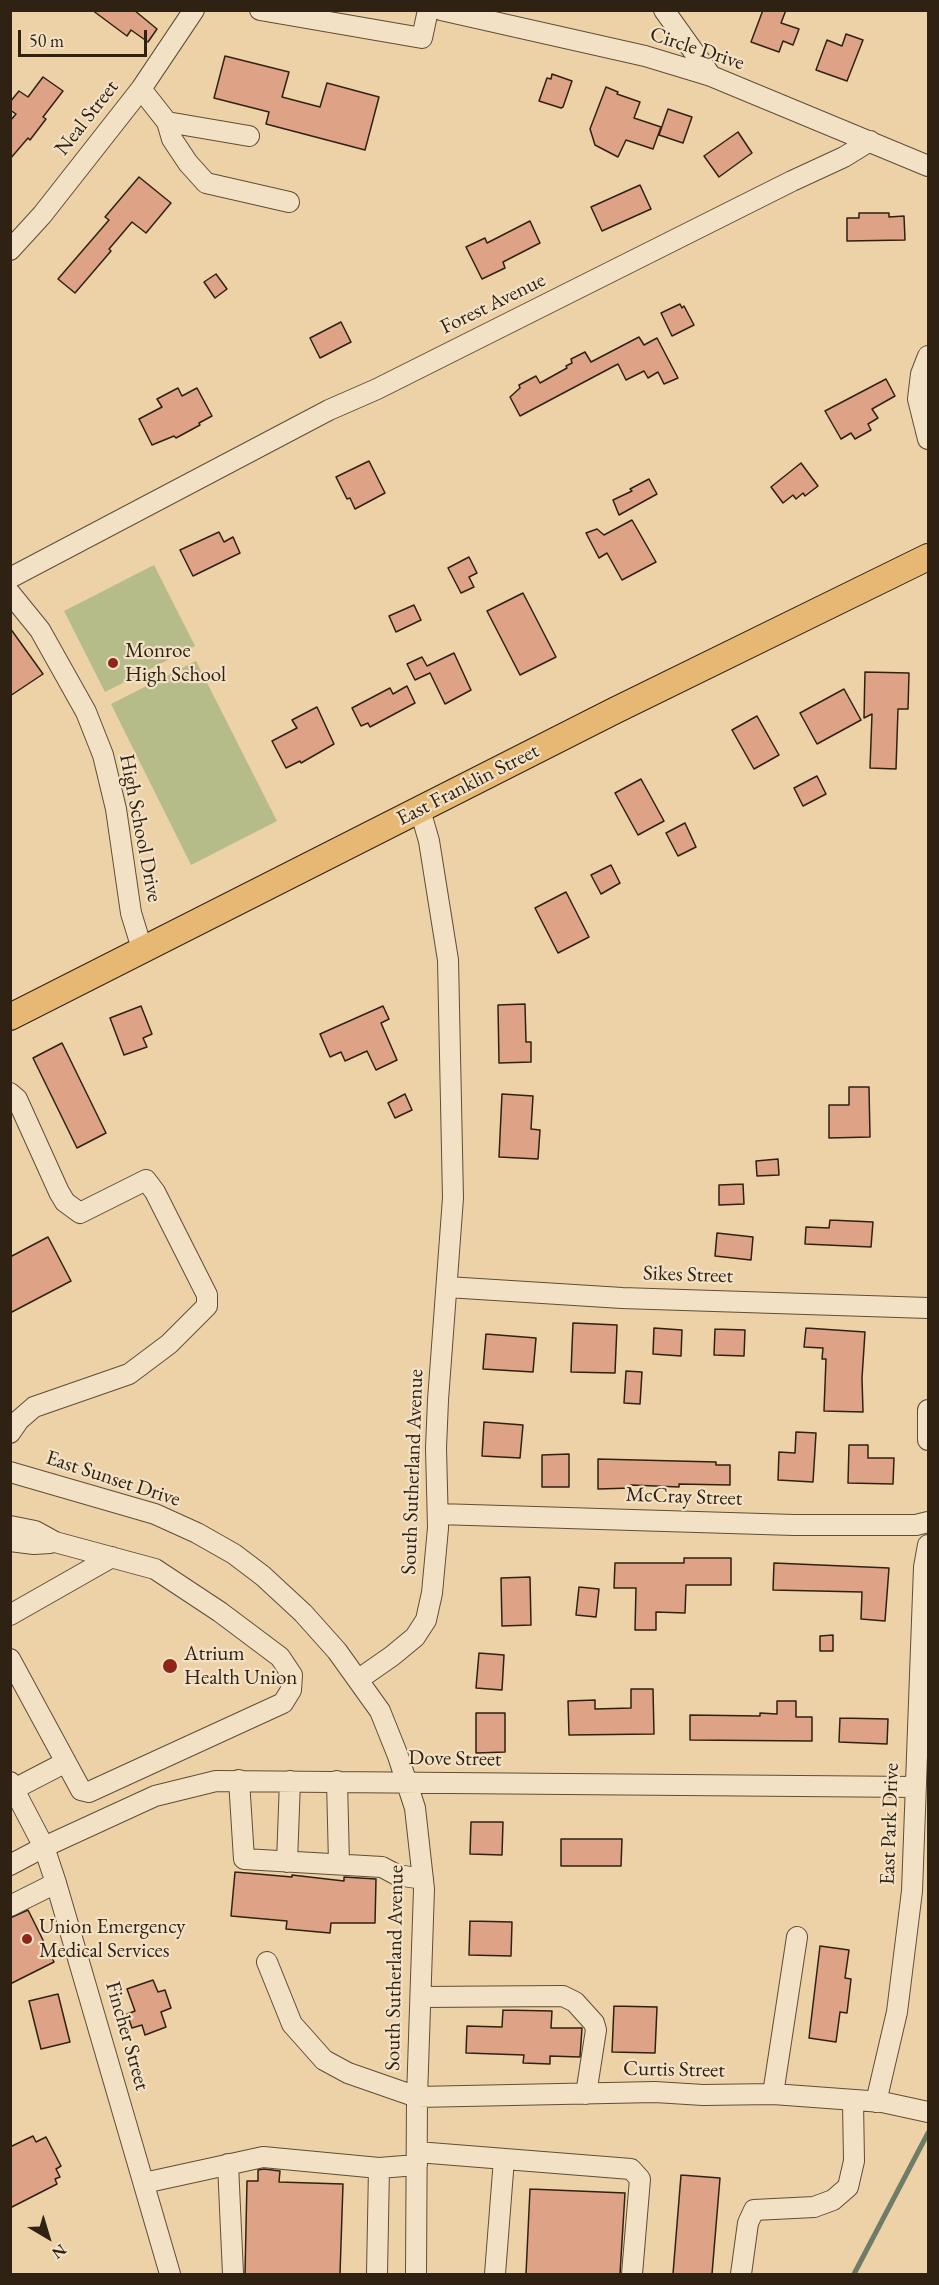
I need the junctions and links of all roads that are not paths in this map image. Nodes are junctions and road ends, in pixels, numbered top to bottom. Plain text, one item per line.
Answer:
1 (194, 10) edge
2 (260, 10) edge
3 (428, 10) edge
4 (441, 10) edge
5 (664, 10) edge
6 (711, 76) junction
7 (141, 89) junction
8 (167, 122) junction
9 (249, 136) dead end
10 (870, 141) junction
11 (928, 166) edge
12 (289, 202) dead end
13 (10, 250) edge
14 (928, 356) edge
15 (928, 439) edge
16 (928, 557) edge
17 (10, 578) edge
18 (10, 593) edge
19 (420, 810) junction
20 (143, 951) junction
21 (10, 1017) edge
22 (10, 1092) edge
23 (447, 1287) junction
24 (928, 1308) edge
25 (928, 1410) edge
26 (10, 1433) edge
27 (928, 1440) edge
28 (10, 1472) edge
29 (438, 1514) junction
30 (928, 1522) edge
31 (10, 1526) edge
32 (10, 1541) edge
33 (55, 1542) junction
34 (928, 1545) edge
35 (112, 1557) junction
36 (10, 1615) edge
37 (10, 1659) edge
38 (359, 1679) junction
39 (63, 1756) junction
40 (239, 1780) junction
41 (290, 1781) junction
42 (337, 1781) junction
43 (12, 1782) edge
44 (406, 1783) junction
45 (916, 1788) junction
46 (44, 1847) junction
47 (287, 1862) junction
48 (339, 1863) junction
49 (10, 1865) edge
50 (423, 1879) junction
51 (56, 1883) junction
52 (10, 1906) edge
53 (797, 1937) dead end
54 (267, 1962) dead end
55 (421, 1997) junction
56 (586, 2094) junction
57 (773, 2094) junction
58 (417, 2097) junction
59 (853, 2102) junction
60 (876, 2102) junction
61 (928, 2112) edge
62 (417, 2158) junction
63 (504, 2159) junction
64 (228, 2164) junction
65 (379, 2168) junction
66 (144, 2183) junction
67 (170, 2274) edge
68 (233, 2274) edge
69 (377, 2274) edge
70 (416, 2274) edge
71 (495, 2274) edge
72 (632, 2274) edge
73 (741, 2274) edge

1 - 7 street, Neal Street
2 - 3 street
4 - 6 street, Circle Drive
5 - 6 street
6 - 10 street, Circle Drive
7 - 8 street
7 - 13 street, Neal Street
8 - 9 street
8 - 12 street
10 - 11 street, Circle Drive
10 - 17 street, Forest Avenue
14 - 15 street
16 - 19 main road, East Franklin Street
18 - 20 street, High School Drive
19 - 20 main road, East Franklin Street
19 - 23 street, South Sutherland Avenue
20 - 21 main road, East Franklin Street
22 - 26 street
23 - 24 street, Sikes Street
23 - 29 street, South Sutherland Avenue
25 - 27 street
28 - 38 street, East Sunset Drive
29 - 30 street, McCray Street
29 - 38 street, South Sutherland Avenue
31 - 33 street
32 - 33 street
33 - 35 street
34 - 45 street, East Park Drive
35 - 36 street
35 - 39 street
37 - 39 street
38 - 44 street, South Sutherland Avenue
39 - 43 street
40 - 41 street, Dove Street
40 - 46 street, Dove Street
40 - 47 street
41 - 42 street, Dove Street
41 - 47 street
42 - 44 street, Dove Street
42 - 48 street
43 - 46 street, Fincher Street
44 - 45 street, Dove Street
44 - 50 street, South Sutherland Avenue
45 - 60 street, East Park Drive
46 - 49 street, Dove Street
46 - 51 street, Fincher Street
47 - 48 street
48 - 50 street
50 - 55 street, South Sutherland Avenue
51 - 52 street
51 - 66 street, Fincher Street
53 - 57 street
54 - 58 street
55 - 56 street
55 - 58 street, South Sutherland Avenue
56 - 57 street, Curtis Street
56 - 58 street, Curtis Street
57 - 59 street, Curtis Street
58 - 62 street, South Sutherland Avenue
59 - 60 street, Curtis Street
59 - 73 street
60 - 61 street, Curtis Street
62 - 63 street
62 - 65 street
62 - 70 street, South Sutherland Avenue
63 - 71 street
63 - 72 street
64 - 65 street
64 - 66 street
64 - 68 street
65 - 69 street
66 - 67 street, Fincher Street

